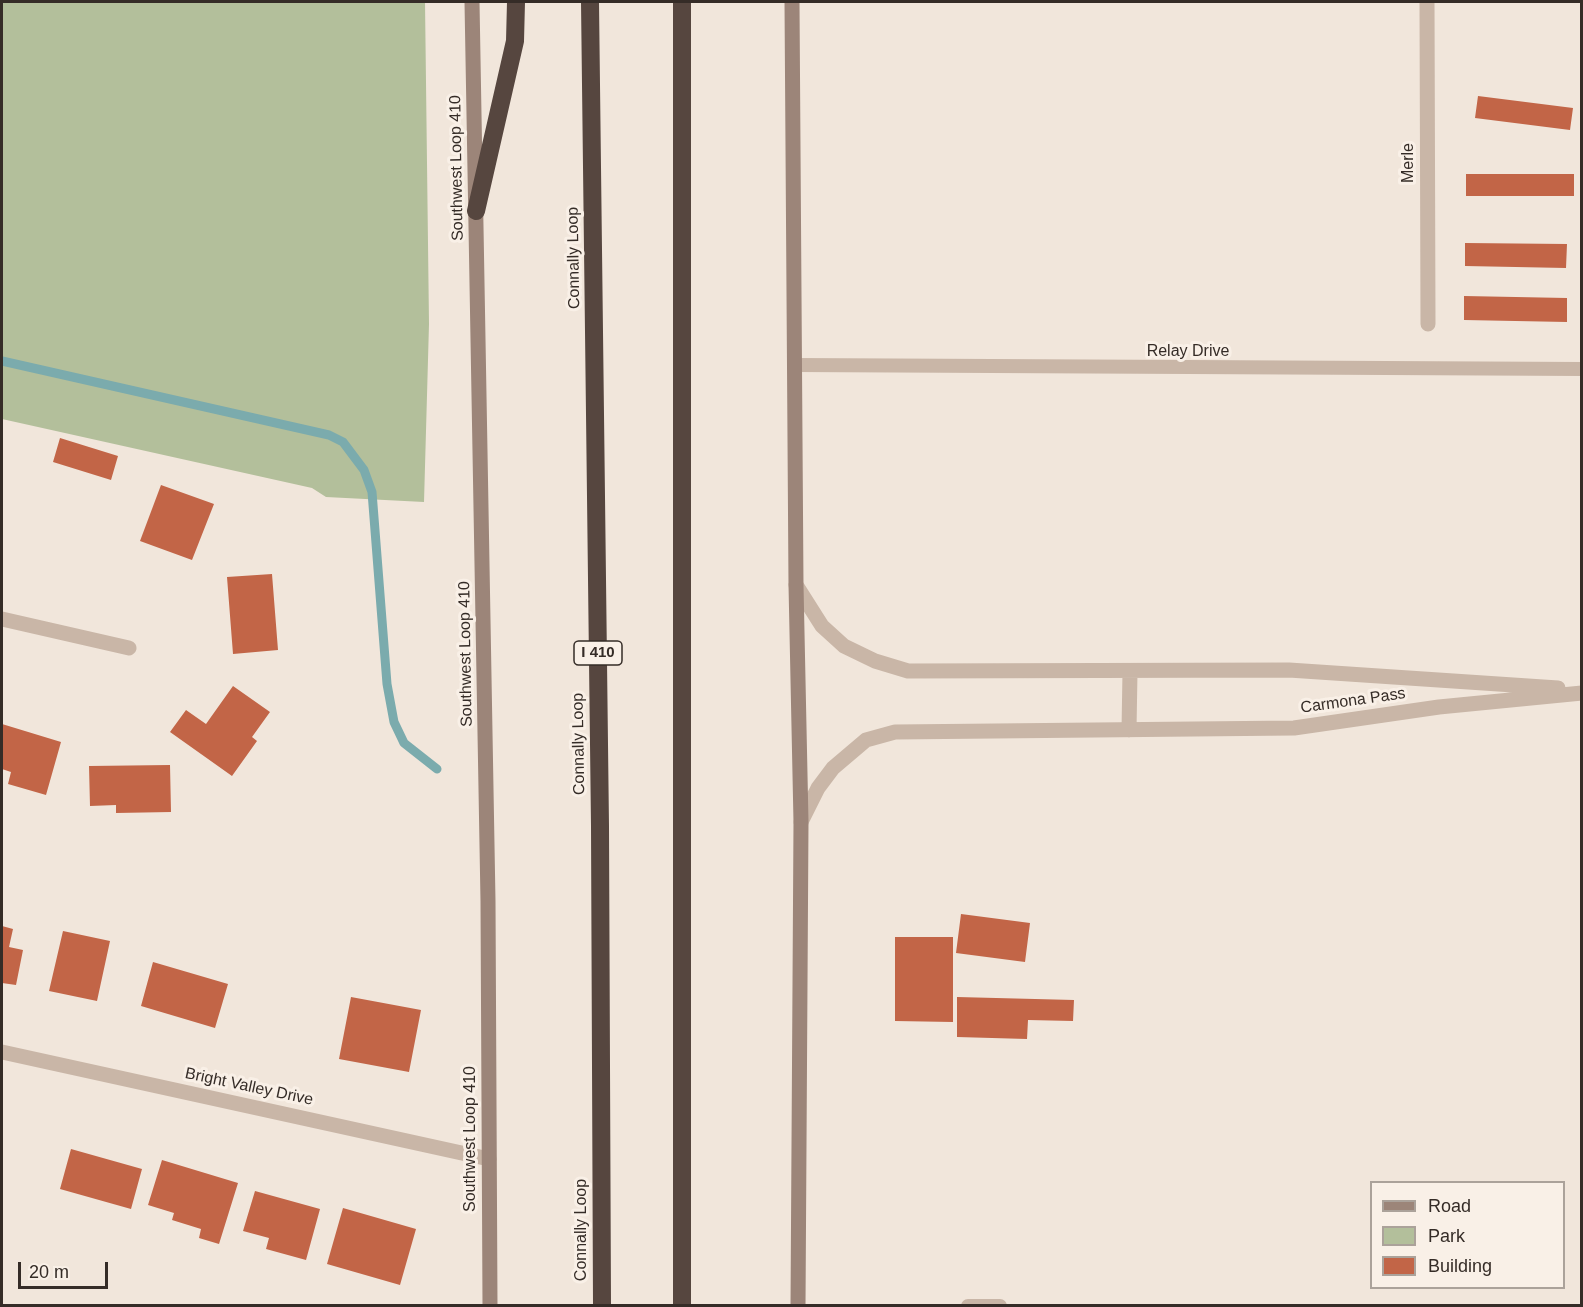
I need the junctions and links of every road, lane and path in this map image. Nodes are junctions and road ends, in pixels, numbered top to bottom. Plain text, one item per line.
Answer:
1 (472, 2) edge
2 (516, 2) edge
3 (590, 2) edge
4 (681, 2) edge
5 (792, 2) edge
6 (1427, 2) edge
7 (476, 211) junction
8 (1428, 324) dead end
9 (795, 365) junction
10 (1581, 369) edge
11 (796, 585) junction
12 (2, 619) edge
13 (129, 648) dead end
14 (1130, 672) junction
15 (1581, 691) edge
16 (1129, 730) junction
17 (801, 822) junction
18 (2, 1052) edge
19 (489, 1158) junction
20 (490, 1305) edge
21 (602, 1305) edge
22 (682, 1305) edge
23 (798, 1305) edge
24 (968, 1305) edge
25 (1000, 1305) edge

1 - 7 main road, Southwest Loop 410
2 - 7 highway
3 - 21 highway, Connally Loop / I 410
4 - 22 highway
5 - 9 main road
6 - 8 street, Merle
7 - 19 main road, Southwest Loop 410
9 - 10 lane, Relay Drive
9 - 11 main road
11 - 14 street, Carmona Pass
11 - 17 main road
12 - 13 street
14 - 15 street, Carmona Pass
14 - 16 street
15 - 16 street, Carmona Pass
16 - 17 street, Carmona Pass
17 - 23 main road
18 - 19 street, Bright Valley Drive
19 - 20 main road, Southwest Loop 410
24 - 25 lane

